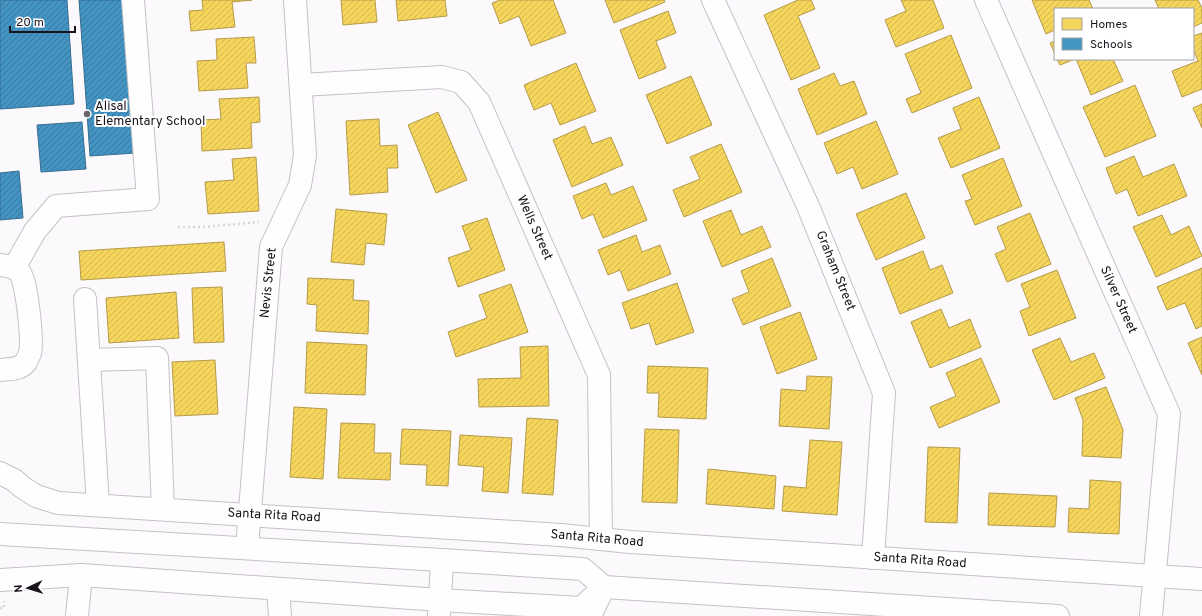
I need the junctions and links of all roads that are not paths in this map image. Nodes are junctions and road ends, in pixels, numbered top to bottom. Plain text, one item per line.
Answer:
1 (132, 0) edge
2 (295, 0) edge
3 (713, 0) edge
4 (986, 0) edge
5 (302, 85) junction
6 (7, 266) edge
7 (85, 299) dead end
8 (89, 360) junction
9 (0, 370) edge
10 (0, 473) edge
11 (98, 505) junction
12 (163, 509) junction
13 (251, 514) junction
14 (0, 534) edge
15 (601, 539) junction
16 (247, 548) junction
17 (873, 558) junction
18 (442, 560) junction
19 (82, 576) junction
20 (1154, 576) junction
21 (1202, 579) edge
22 (0, 580) edge
23 (604, 587) junction
24 (278, 589) junction
25 (439, 608) edge
26 (944, 612) edge
27 (77, 616) edge
28 (280, 616) edge
29 (590, 616) edge
30 (1058, 616) edge
31 (1151, 616) edge

1 - 6 street
2 - 5 street, Nevis Street
3 - 17 street, Graham Street
4 - 20 street, Silver Street
5 - 13 street, Nevis Street
5 - 15 street, Wells Street
6 - 9 street
7 - 8 street
8 - 11 street
8 - 12 street
10 - 11 street, Santa Rita Road
11 - 12 street, Santa Rita Road
12 - 13 street, Santa Rita Road
13 - 15 street, Santa Rita Road
13 - 16 street, Nevis Street
14 - 16 street
15 - 17 street, Santa Rita Road
16 - 18 street
17 - 20 street, Santa Rita Road
18 - 23 street
18 - 25 street
19 - 22 street
19 - 24 street
19 - 27 street
20 - 21 street, Santa Rita Road
20 - 31 street, Silver Street
23 - 25 street
23 - 26 street
23 - 29 street
24 - 25 street
24 - 28 street
26 - 30 street

